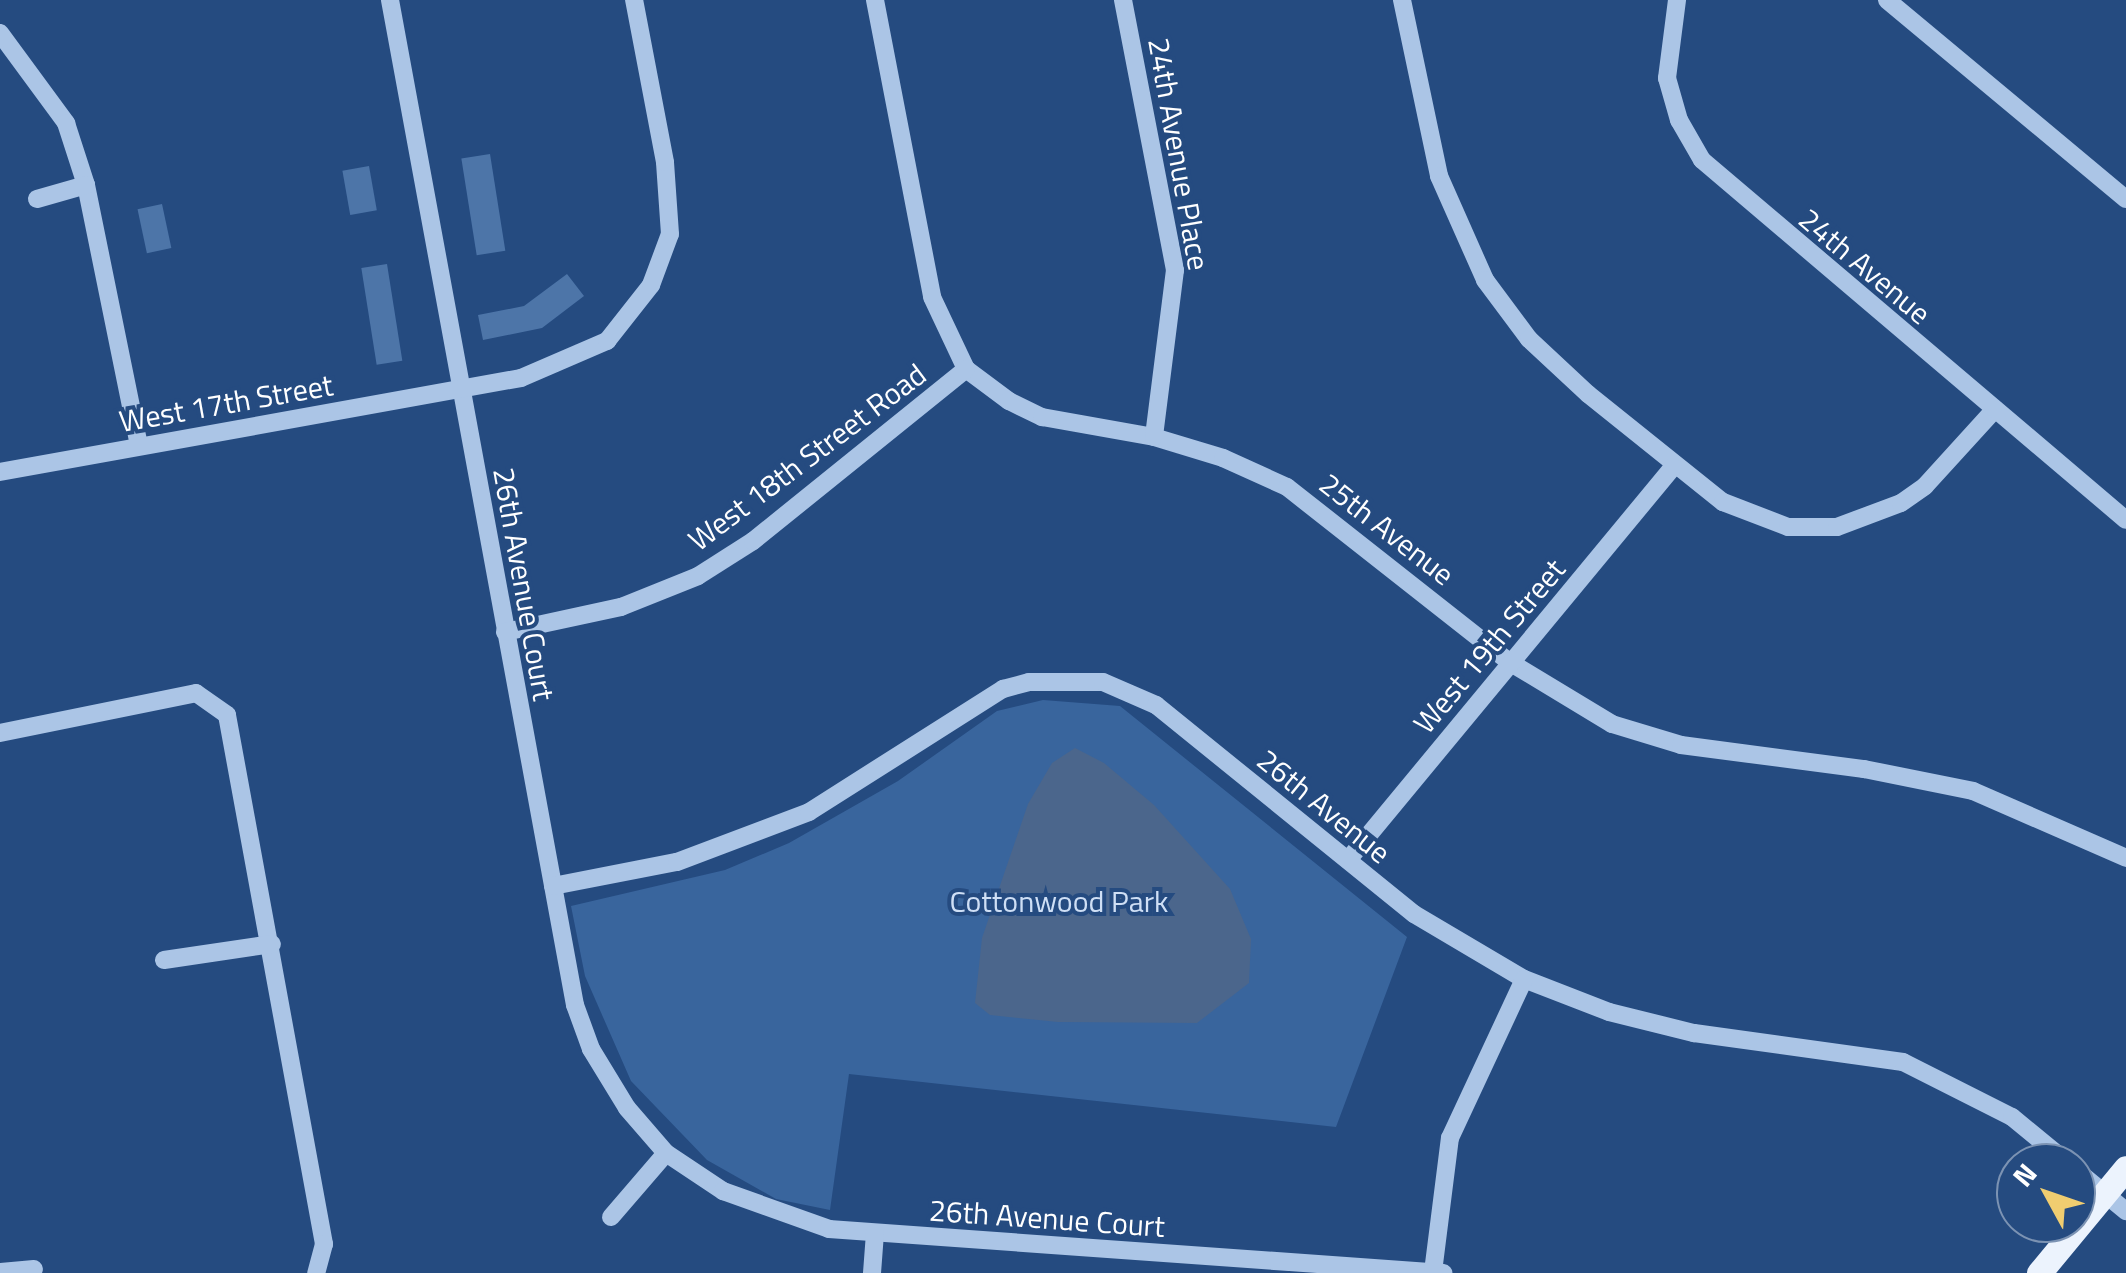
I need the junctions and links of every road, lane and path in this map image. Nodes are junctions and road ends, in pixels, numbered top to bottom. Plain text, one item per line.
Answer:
1 (390, 0) edge
2 (634, 0) edge
3 (875, 0) edge
4 (1123, 0) edge
5 (1402, 0) edge
6 (1677, 0) edge
7 (1887, 0) edge
8 (0, 32) edge
9 (86, 185) junction
10 (37, 199) dead end
11 (2126, 199) edge
12 (966, 370) junction
13 (461, 391) junction
14 (1994, 409) junction
15 (1154, 437) junction
16 (139, 445) junction
17 (1673, 467) junction
18 (0, 472) edge
19 (2126, 520) edge
20 (505, 632) junction
21 (1511, 663) junction
22 (0, 733) edge
23 (2126, 858) edge
24 (1348, 860) junction
25 (553, 886) junction
26 (272, 944) junction
27 (164, 960) dead end
28 (1524, 979) junction
29 (2043, 1143) edge
30 (666, 1153) junction
31 (2126, 1168) edge
32 (2096, 1187) edge
33 (2104, 1194) junction
34 (2126, 1211) edge
35 (611, 1217) dead end
36 (874, 1233) junction
37 (34, 1269) dead end
38 (0, 1272) edge
39 (1433, 1272) edge
40 (316, 1273) edge
41 (872, 1273) edge
42 (1443, 1273) edge
43 (2040, 1273) edge

1 - 13 street, 26th Avenue Court
2 - 13 street, West 17th Street
3 - 12 street
4 - 15 street, 24th Avenue Place
5 - 17 street
6 - 14 street, 24th Avenue
7 - 11 street
8 - 9 street
9 - 10 street
9 - 16 street
12 - 15 street, 25th Avenue
12 - 20 street, West 18th Street Road
13 - 16 street, West 17th Street
13 - 20 street, 26th Avenue Court
14 - 17 street
14 - 19 street, 24th Avenue
15 - 21 street, 25th Avenue
16 - 18 street, West 17th Street
17 - 21 street, West 19th Street
20 - 25 street, 26th Avenue Court
21 - 23 street, 25th Avenue
21 - 24 street, West 19th Street
22 - 26 street
24 - 25 street, 26th Avenue
24 - 28 street, 26th Avenue
25 - 30 street, 26th Avenue Court
26 - 27 street
26 - 40 street
28 - 29 street, 26th Avenue
28 - 39 street
30 - 35 street
30 - 36 street, 26th Avenue Court
31 - 33 main road
32 - 33 street
33 - 34 street
33 - 43 main road
36 - 39 street, 26th Avenue Court
36 - 41 street
37 - 38 street
39 - 42 street, 26th Avenue Court

